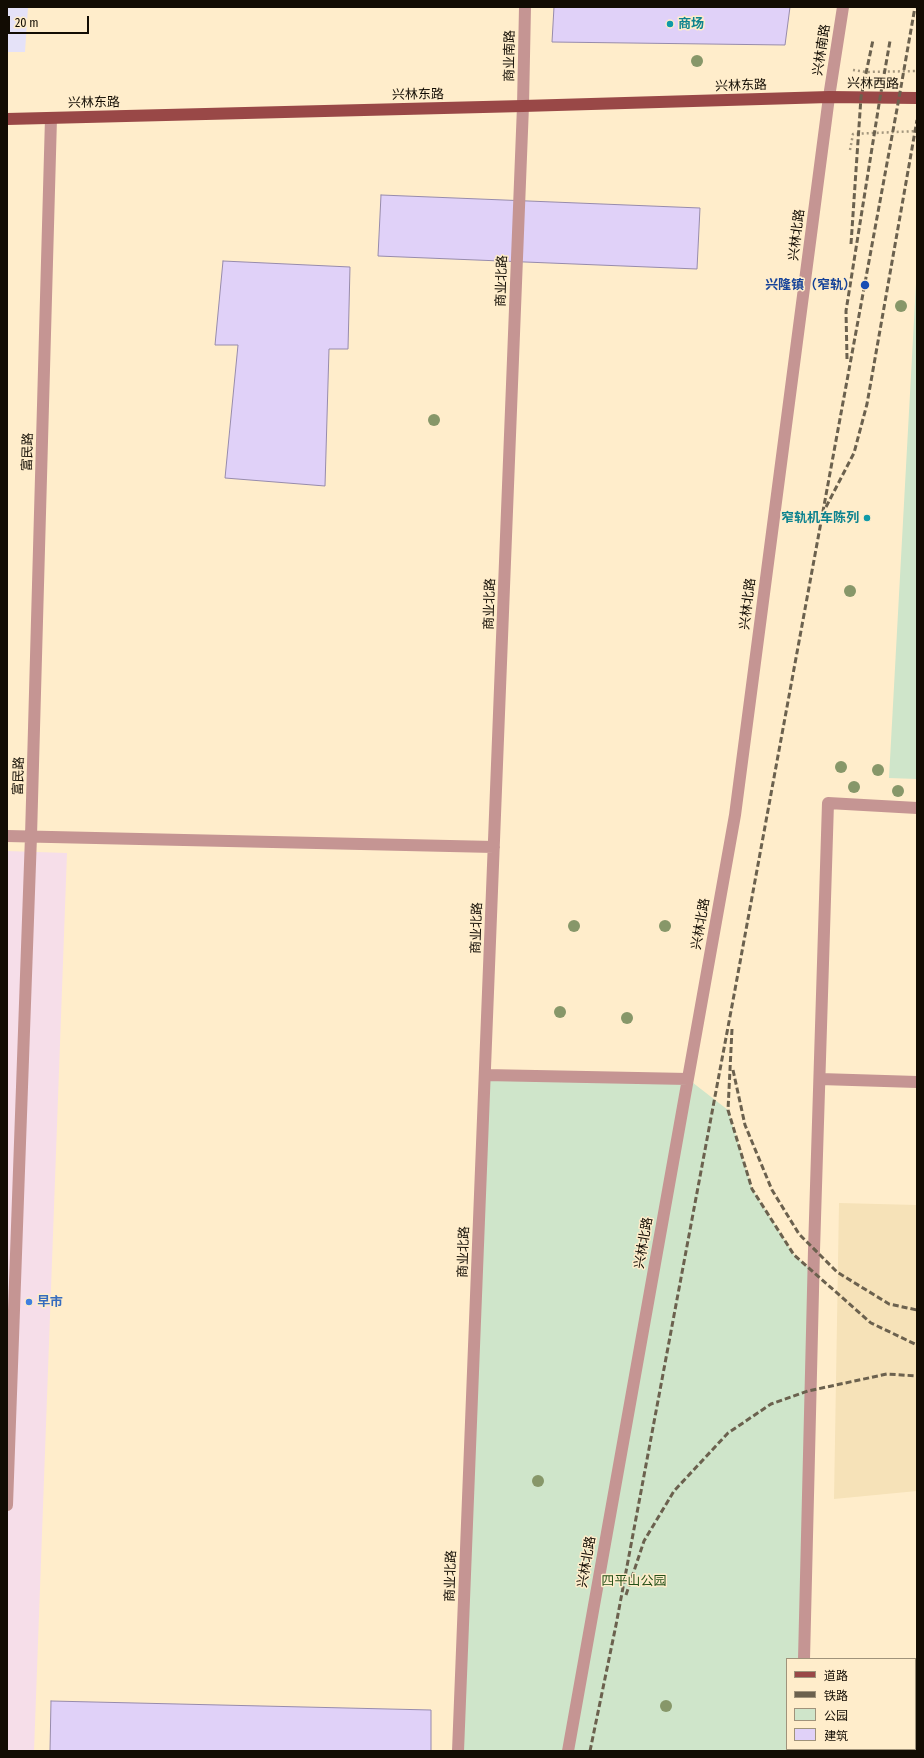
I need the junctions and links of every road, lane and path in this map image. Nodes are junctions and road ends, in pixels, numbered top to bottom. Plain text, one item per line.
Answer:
1 (525, 7) edge
2 (843, 7) edge
3 (852, 70) dead end
4 (917, 71) edge
5 (829, 97) junction
6 (917, 98) edge
7 (523, 106) junction
8 (51, 118) junction
9 (7, 119) edge
10 (917, 131) edge
11 (850, 150) dead end
12 (917, 808) edge
13 (7, 836) edge
14 (31, 836) junction
15 (494, 847) junction
16 (485, 1075) junction
17 (688, 1079) junction
18 (820, 1079) junction
19 (917, 1082) edge
20 (7, 1505) edge
21 (804, 1658) edge
22 (458, 1751) edge
23 (568, 1751) edge

1 - 7 street, 商业南路
2 - 5 street, 兴林南路
3 - 4 path
5 - 6 main road, 兴林西路
5 - 7 main road, 兴林东路
5 - 17 street, 兴林北路
7 - 8 main road, 兴林东路
7 - 15 street, 商业北路
8 - 9 main road, 兴林东路
8 - 14 street, 富民路
10 - 11 path
12 - 18 street
13 - 14 street
14 - 15 street
14 - 20 street, 富民路
15 - 16 street, 商业北路
16 - 17 street
16 - 22 street, 商业北路
17 - 23 street, 兴林北路
18 - 19 street
18 - 21 street

